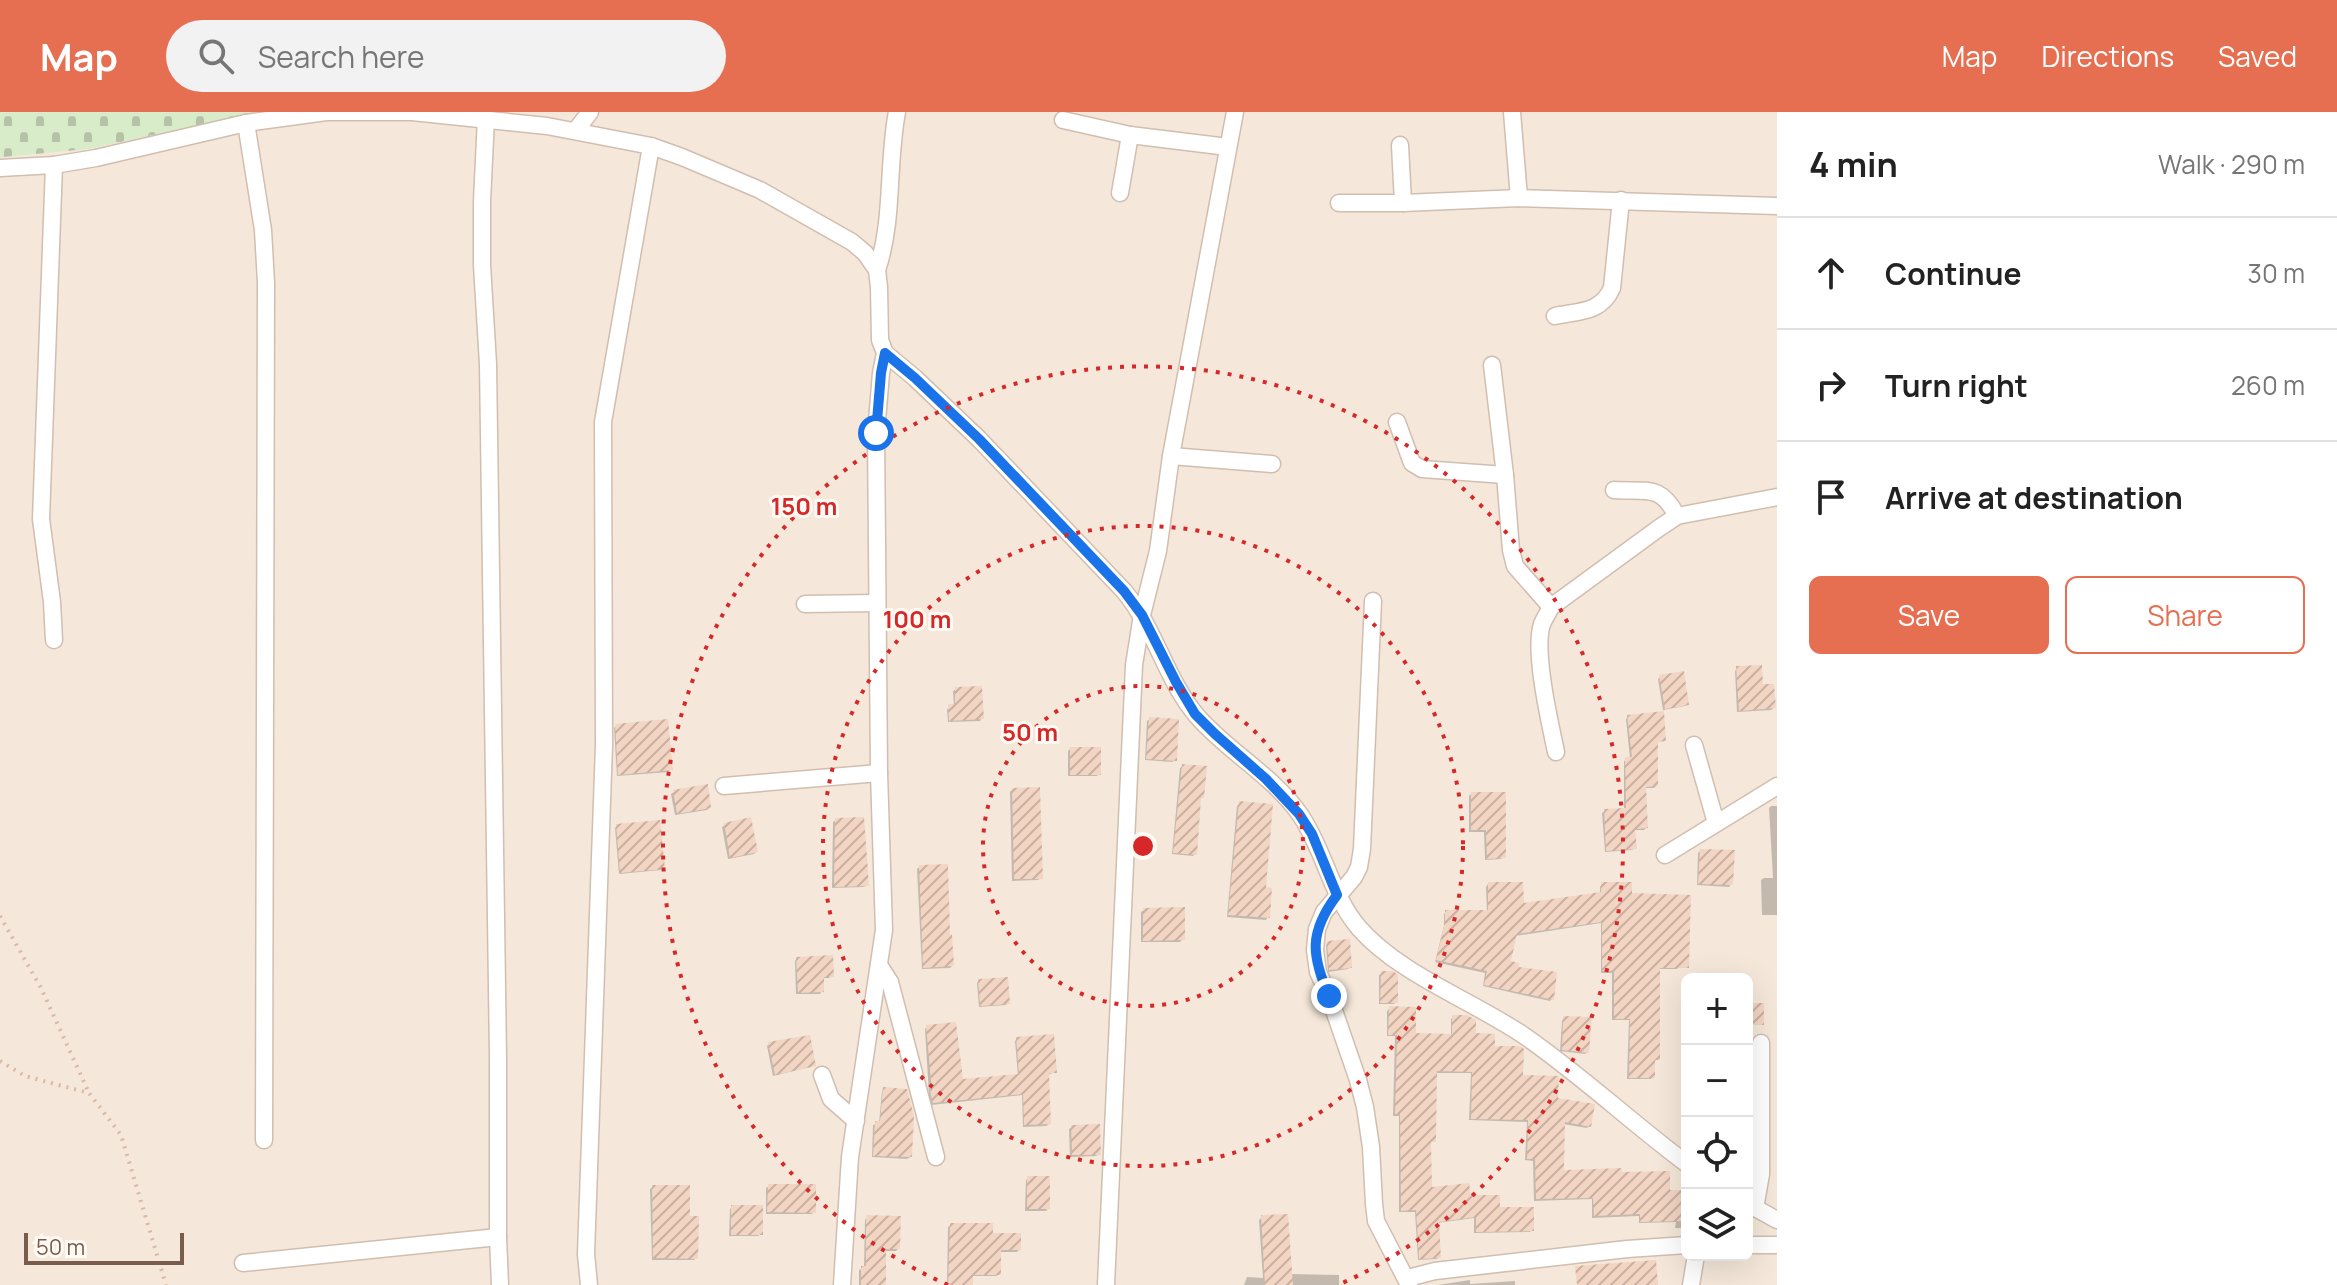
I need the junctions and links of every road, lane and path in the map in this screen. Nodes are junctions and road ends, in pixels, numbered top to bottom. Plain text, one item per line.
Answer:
1 (590, 112) edge
2 (897, 112) edge
3 (1235, 112) edge
4 (1512, 112) edge
5 (486, 118) junction
6 (549, 119) edge
7 (1063, 120) dead end
8 (246, 123) junction
9 (576, 130) junction
10 (1130, 135) junction
11 (1400, 145) dead end
12 (651, 146) junction
13 (1228, 147) junction
14 (54, 165) junction
15 (0, 168) edge
16 (1120, 193) dead end
17 (1519, 198) junction
18 (1621, 200) junction
19 (1339, 203) dead end
20 (1403, 203) junction
21 (1777, 206) edge
22 (877, 270) junction
23 (1555, 316) dead end
24 (885, 353) junction
25 (1492, 365) dead end
26 (1397, 422) dead end
27 (1171, 456) junction
28 (1272, 464) dead end
29 (1505, 475) junction
30 (1614, 490) dead end
31 (1777, 497) edge
32 (1677, 516) junction
33 (1373, 601) dead end
34 (876, 603) junction
35 (805, 604) dead end
36 (1551, 607) junction
37 (1142, 615) junction
38 (54, 640) dead end
39 (1694, 745) dead end
40 (1556, 752) dead end
41 (879, 773) junction
42 (724, 786) dead end
43 (1777, 786) edge
44 (1716, 823) junction
45 (1665, 855) dead end
46 (1337, 895) junction
47 (0, 916) edge
48 (879, 965) junction
49 (1761, 1043) dead end
50 (0, 1061) edge
51 (822, 1075) dead end
52 (89, 1093) junction
53 (856, 1121) junction
54 (264, 1140) dead end
55 (936, 1157) dead end
56 (1681, 1159) edge
57 (1753, 1200) edge
58 (1753, 1207) edge
59 (1777, 1220) edge
60 (498, 1237) junction
61 (1681, 1245) edge
62 (1753, 1245) edge
63 (1777, 1245) edge
64 (1695, 1261) edge
65 (243, 1263) dead end
66 (1408, 1282) edge
67 (166, 1285) edge
68 (500, 1285) edge
69 (589, 1285) edge
70 (842, 1285) edge
71 (1106, 1285) edge
72 (1691, 1285) edge

1 - 9 street
2 - 22 street
3 - 13 street
4 - 17 street
5 - 6 street
5 - 8 street
5 - 60 street
6 - 9 street
7 - 10 street
8 - 14 street
8 - 54 street
9 - 12 street
10 - 13 street
10 - 16 street
11 - 20 street
12 - 22 street
12 - 69 street
13 - 27 street
14 - 15 street
14 - 38 street
17 - 18 street
17 - 20 street
18 - 21 street
18 - 23 street
19 - 20 street
22 - 24 street
24 - 34 street
24 - 37 street
25 - 29 street
26 - 29 street
27 - 28 street
27 - 37 street
29 - 36 street
30 - 32 street
31 - 32 street
32 - 36 street
33 - 46 street
34 - 35 street
34 - 41 street
36 - 40 street
37 - 46 street
37 - 71 street
39 - 44 street
41 - 42 street
41 - 48 street
43 - 44 street
44 - 45 street
46 - 56 street
46 - 66 street
47 - 52 path
48 - 53 street
48 - 55 street
49 - 57 street
50 - 52 path
51 - 53 street
52 - 67 path
53 - 70 street
58 - 59 street
60 - 65 street
60 - 68 street
61 - 66 street
62 - 63 street
64 - 72 street

